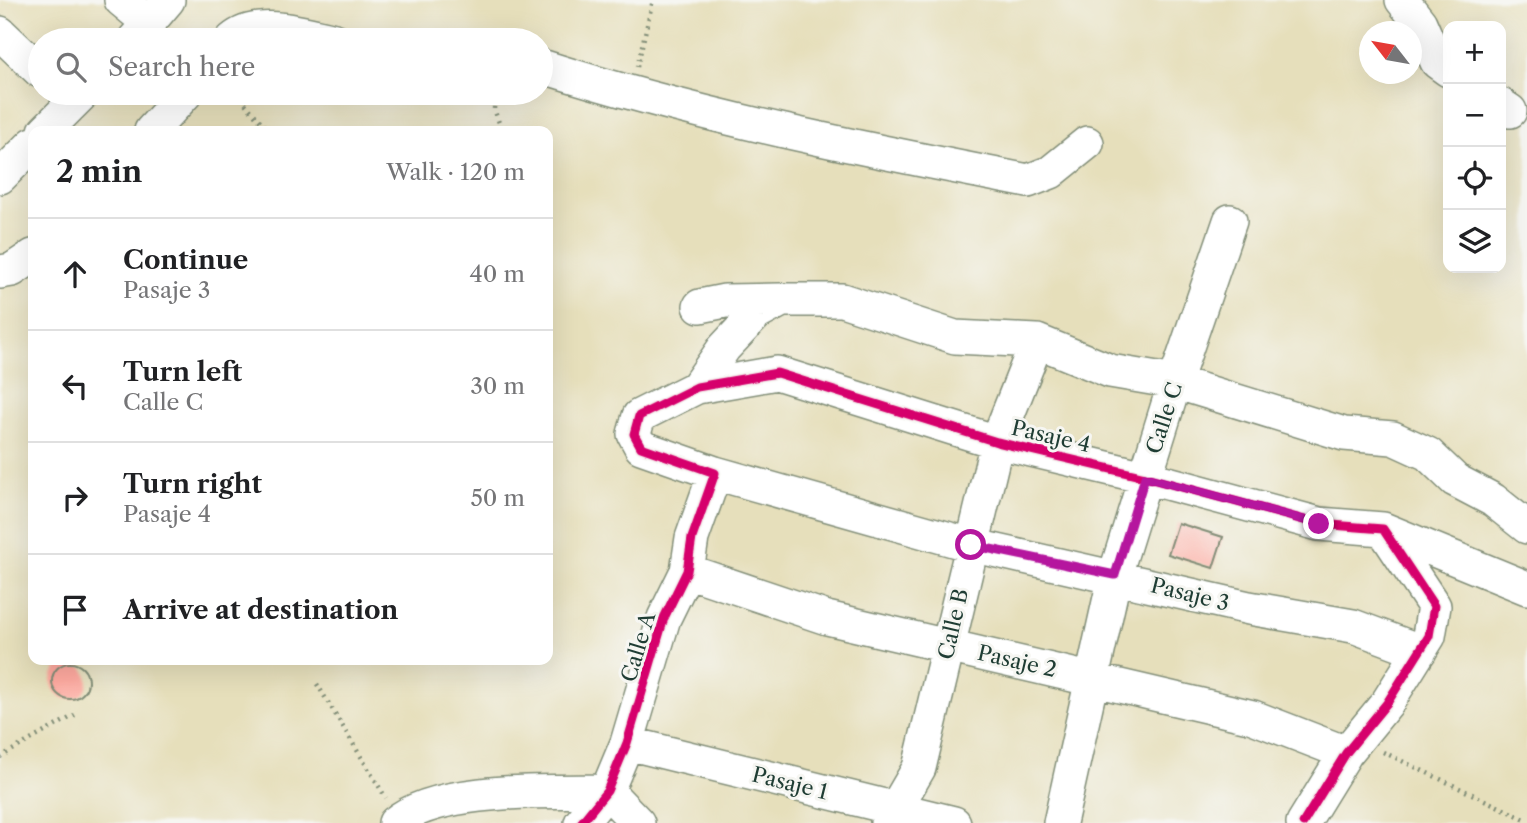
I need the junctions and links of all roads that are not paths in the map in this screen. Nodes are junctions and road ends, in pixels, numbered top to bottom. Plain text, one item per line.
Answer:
1 (121, 0) edge
2 (1402, 0) edge
3 (151, 21) edge
4 (0, 33) edge
5 (28, 60) edge
6 (1443, 66) edge
7 (553, 70) edge
8 (67, 105) edge
9 (175, 105) edge
10 (50, 126) edge
11 (156, 126) edge
12 (1087, 143) dead end
13 (28, 149) edge
14 (0, 177) edge
15 (1230, 221) dead end
16 (28, 259) edge
17 (0, 272) edge
18 (782, 300) junction
19 (699, 306) dead end
20 (1037, 341) junction
21 (1175, 382) junction
22 (697, 387) junction
23 (997, 442) junction
24 (715, 473) junction
25 (1145, 477) junction
26 (1527, 527) edge
27 (1383, 529) junction
28 (971, 545) junction
29 (687, 571) junction
30 (1115, 575) junction
31 (1527, 588) edge
32 (948, 645) junction
33 (1419, 651) junction
34 (1092, 679) junction
35 (627, 743) junction
36 (1351, 746) junction
37 (607, 791) junction
38 (891, 816) edge
39 (397, 821) edge
40 (581, 823) edge
41 (638, 823) edge
42 (954, 823) edge
43 (1060, 823) edge
44 (1303, 823) edge

1 - 3 street
2 - 6 street
4 - 5 street
7 - 12 street
8 - 10 street
9 - 11 street
13 - 14 street
15 - 21 street, Calle C
16 - 17 street
18 - 19 street
18 - 20 street
18 - 22 street
20 - 21 street
20 - 23 street, Calle B
21 - 25 street, Calle C
21 - 26 street
22 - 23 street, Pasaje 4
22 - 24 street
23 - 25 street, Pasaje 4
23 - 28 street, Calle B
24 - 28 street, Pasaje 3
24 - 29 street, Calle A
25 - 27 street, Pasaje 4
25 - 30 street, Calle C
27 - 31 street, Pasaje 4
27 - 33 street
28 - 30 street, Pasaje 3
28 - 32 street, Calle B
29 - 32 street, Pasaje 2
29 - 35 street, Calle A
30 - 33 street, Pasaje 3
30 - 34 street, Calle C
32 - 34 street, Pasaje 2
32 - 38 street, Calle B
33 - 36 street
34 - 36 street, Pasaje 2
34 - 43 street, Calle C
35 - 37 street, Calle A
35 - 38 street, Pasaje 1
36 - 44 street
37 - 39 street
37 - 40 street, Calle A
37 - 41 street
38 - 42 street, Pasaje 1

